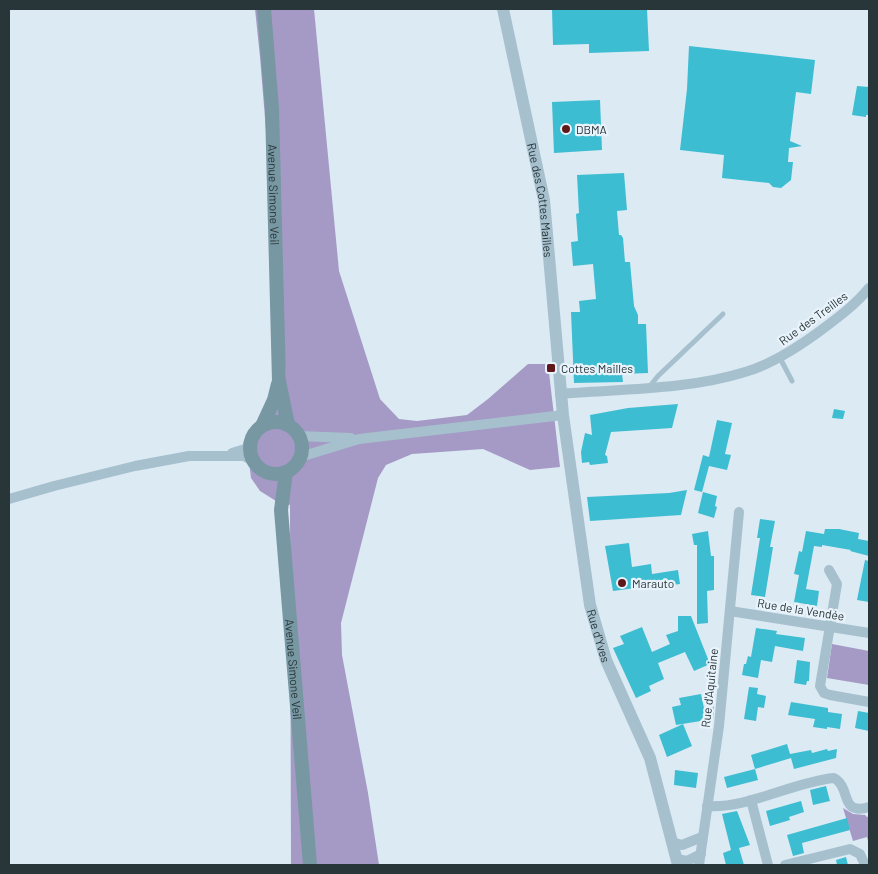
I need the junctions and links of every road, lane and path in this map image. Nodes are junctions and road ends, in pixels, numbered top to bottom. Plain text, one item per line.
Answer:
1 (264, 9) edge
2 (503, 9) edge
3 (869, 288) edge
4 (723, 314) dead end
5 (780, 357) junction
6 (279, 381) junction
7 (792, 381) dead end
8 (650, 387) junction
9 (560, 394) junction
10 (562, 416) junction
11 (288, 425) junction
12 (262, 426) junction
13 (299, 436) junction
14 (360, 438) junction
15 (251, 442) junction
16 (224, 456) junction
17 (300, 457) junction
18 (261, 467) junction
19 (286, 472) junction
20 (9, 499) edge
21 (281, 510) junction
22 (739, 512) dead end
23 (829, 570) dead end
24 (730, 611) junction
25 (830, 626) junction
26 (869, 632) edge
27 (869, 702) edge
28 (751, 800) junction
29 (707, 806) junction
30 (869, 807) edge
31 (702, 837) junction
32 (672, 842) junction
33 (700, 860) edge
34 (677, 862) edge
35 (310, 865) edge
36 (768, 865) edge
37 (786, 865) edge
38 (865, 865) edge

1 - 6 main road, Avenue Simone Veil
2 - 9 street, Rue des Cottes Mailles
3 - 5 street, Rue des Treilles
4 - 8 lane
5 - 7 lane
5 - 8 street, Rue des Treilles
6 - 11 main road
6 - 12 main road
8 - 9 street, Rue des Treilles
9 - 10 street, Rue d'Yves
10 - 14 street
10 - 32 street, Rue d'Yves
11 - 12 main road
11 - 13 main road
12 - 15 main road
13 - 14 street
13 - 17 main road
14 - 17 street
15 - 16 street
15 - 18 main road
16 - 18 street
16 - 20 street
17 - 19 main road
18 - 19 main road
18 - 21 main road
19 - 21 main road, Avenue Simone Veil
21 - 35 main road, Avenue Simone Veil
22 - 24 street, Rue d'Aquitaine
23 - 25 street
24 - 25 street, Rue de la Vendée
24 - 29 street, Rue d'Aquitaine
25 - 26 street, Rue de la Vendée
25 - 27 street
28 - 29 street
28 - 30 street
28 - 36 street
29 - 31 street, Rue d'Aquitaine
31 - 32 street
31 - 33 street, Rue d'Aquitaine
32 - 34 street, Rue d'Yves
33 - 34 street
37 - 38 street

